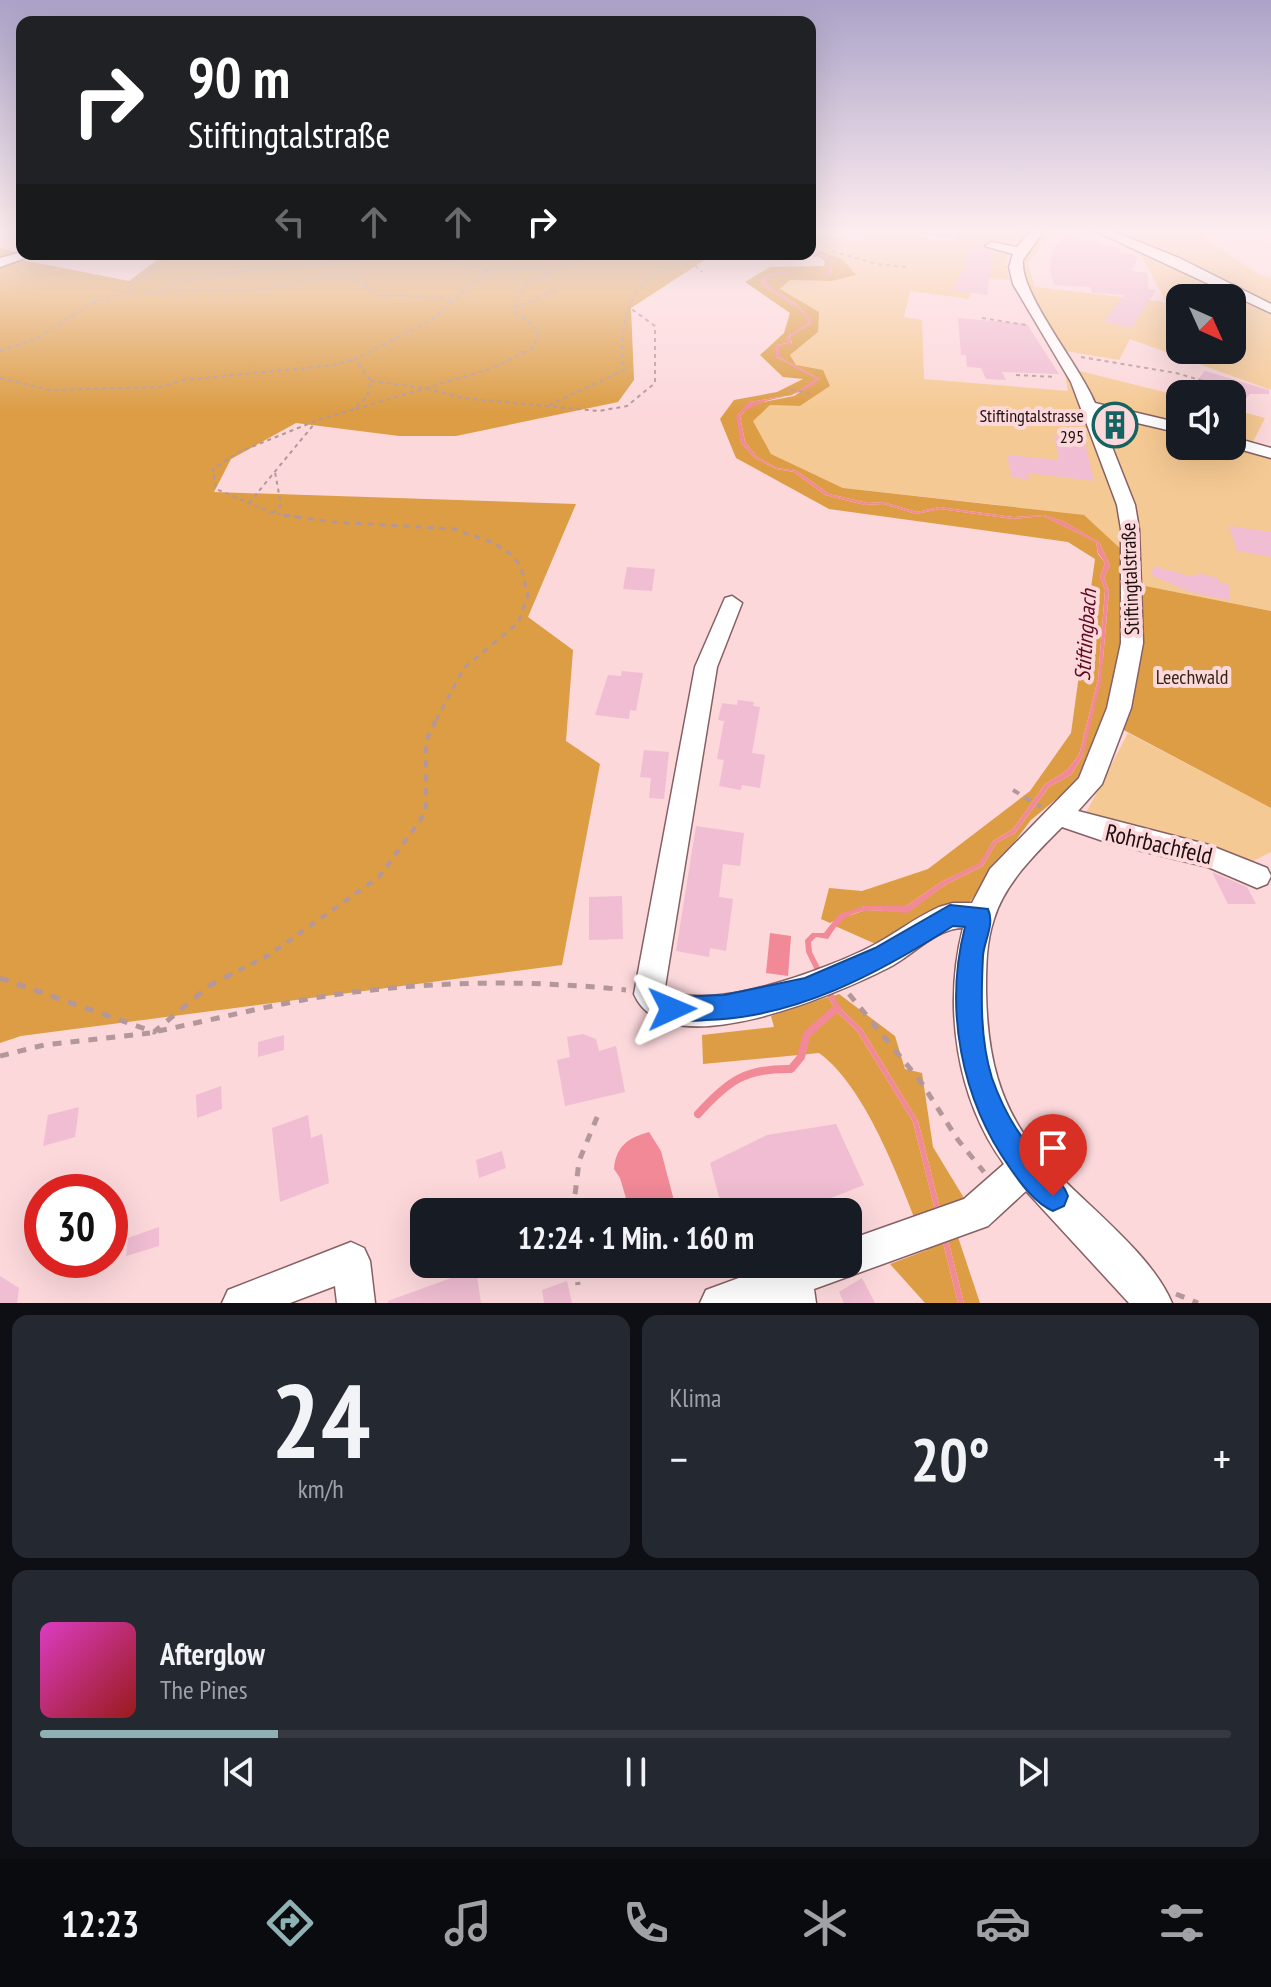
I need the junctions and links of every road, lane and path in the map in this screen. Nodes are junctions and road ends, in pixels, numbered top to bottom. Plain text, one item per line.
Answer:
1 (161, 290) edge
2 (262, 290) edge
3 (371, 290) edge
4 (468, 290) edge
5 (524, 290) edge
6 (556, 290) edge
7 (638, 290) edge
8 (1023, 290) edge
9 (1233, 290) edge
10 (131, 291) joint
11 (155, 294) junction
12 (458, 299) junction
13 (514, 308) junction
14 (630, 308) dead end
15 (1271, 309) edge
16 (982, 318) dead end
17 (1049, 331) junction
18 (0, 351) edge
19 (1064, 354) junction
20 (355, 359) junction
21 (1016, 375) dead end
22 (0, 378) edge
23 (1076, 378) junction
24 (1194, 380) edge
25 (371, 381) junction
26 (424, 388) junction
27 (791, 389) dead end
28 (810, 394) dead end
29 (547, 405) junction
30 (1087, 406) junction
31 (352, 410) junction
32 (318, 420) junction
33 (1166, 425) edge
34 (1246, 446) edge
35 (1271, 453) edge
36 (275, 471) junction
37 (248, 504) junction
38 (273, 513) junction
39 (732, 603) dead end
40 (1013, 790) dead end
41 (1050, 811) junction
42 (1257, 876) dead end
43 (980, 916) junction
44 (0, 978) edge
45 (825, 983) junction
46 (649, 994) junction
47 (154, 1032) junction
48 (0, 1056) edge
49 (600, 1110) dead end
50 (1015, 1177) junction
51 (575, 1198) edge
52 (862, 1253) edge
53 (577, 1278) edge
54 (800, 1278) edge
55 (578, 1285) dead end
56 (241, 1303) edge
57 (356, 1303) edge
58 (719, 1303) edge
59 (1153, 1303) edge

1 - 11 path
2 - 11 path
3 - 12 path
4 - 12 path
5 - 13 path
6 - 13 path
7 - 29 path
8 - 17 street, Stiftingtalstraße
9 - 15 street
10 - 11 path
10 - 18 path
12 - 20 path
13 - 26 path
14 - 29 path
16 - 17 path
17 - 19 street, Stiftingtalstraße
19 - 23 street, Stiftingtalstraße
19 - 24 path
20 - 22 path
20 - 25 path
21 - 23 path
23 - 30 street, Stiftingtalstraße
25 - 26 path
25 - 31 path
26 - 29 path
26 - 31 path
27 - 28 path
30 - 33 street
30 - 41 street, Stiftingtalstraße
31 - 32 path
32 - 36 path
32 - 37 path
34 - 35 street
36 - 37 path
36 - 38 path
37 - 38 path
38 - 47 path
39 - 46 street
40 - 41 path
41 - 42 street, Rohrbachfeld
41 - 43 street, Stiftingtalstraße
43 - 45 street
43 - 50 street, Stiftingtalstraße
44 - 47 path
45 - 46 street
45 - 50 path
46 - 47 path
47 - 48 path
49 - 51 path
50 - 52 street
50 - 59 street, Stiftingtalstraße
53 - 55 path
54 - 58 street
56 - 57 street

